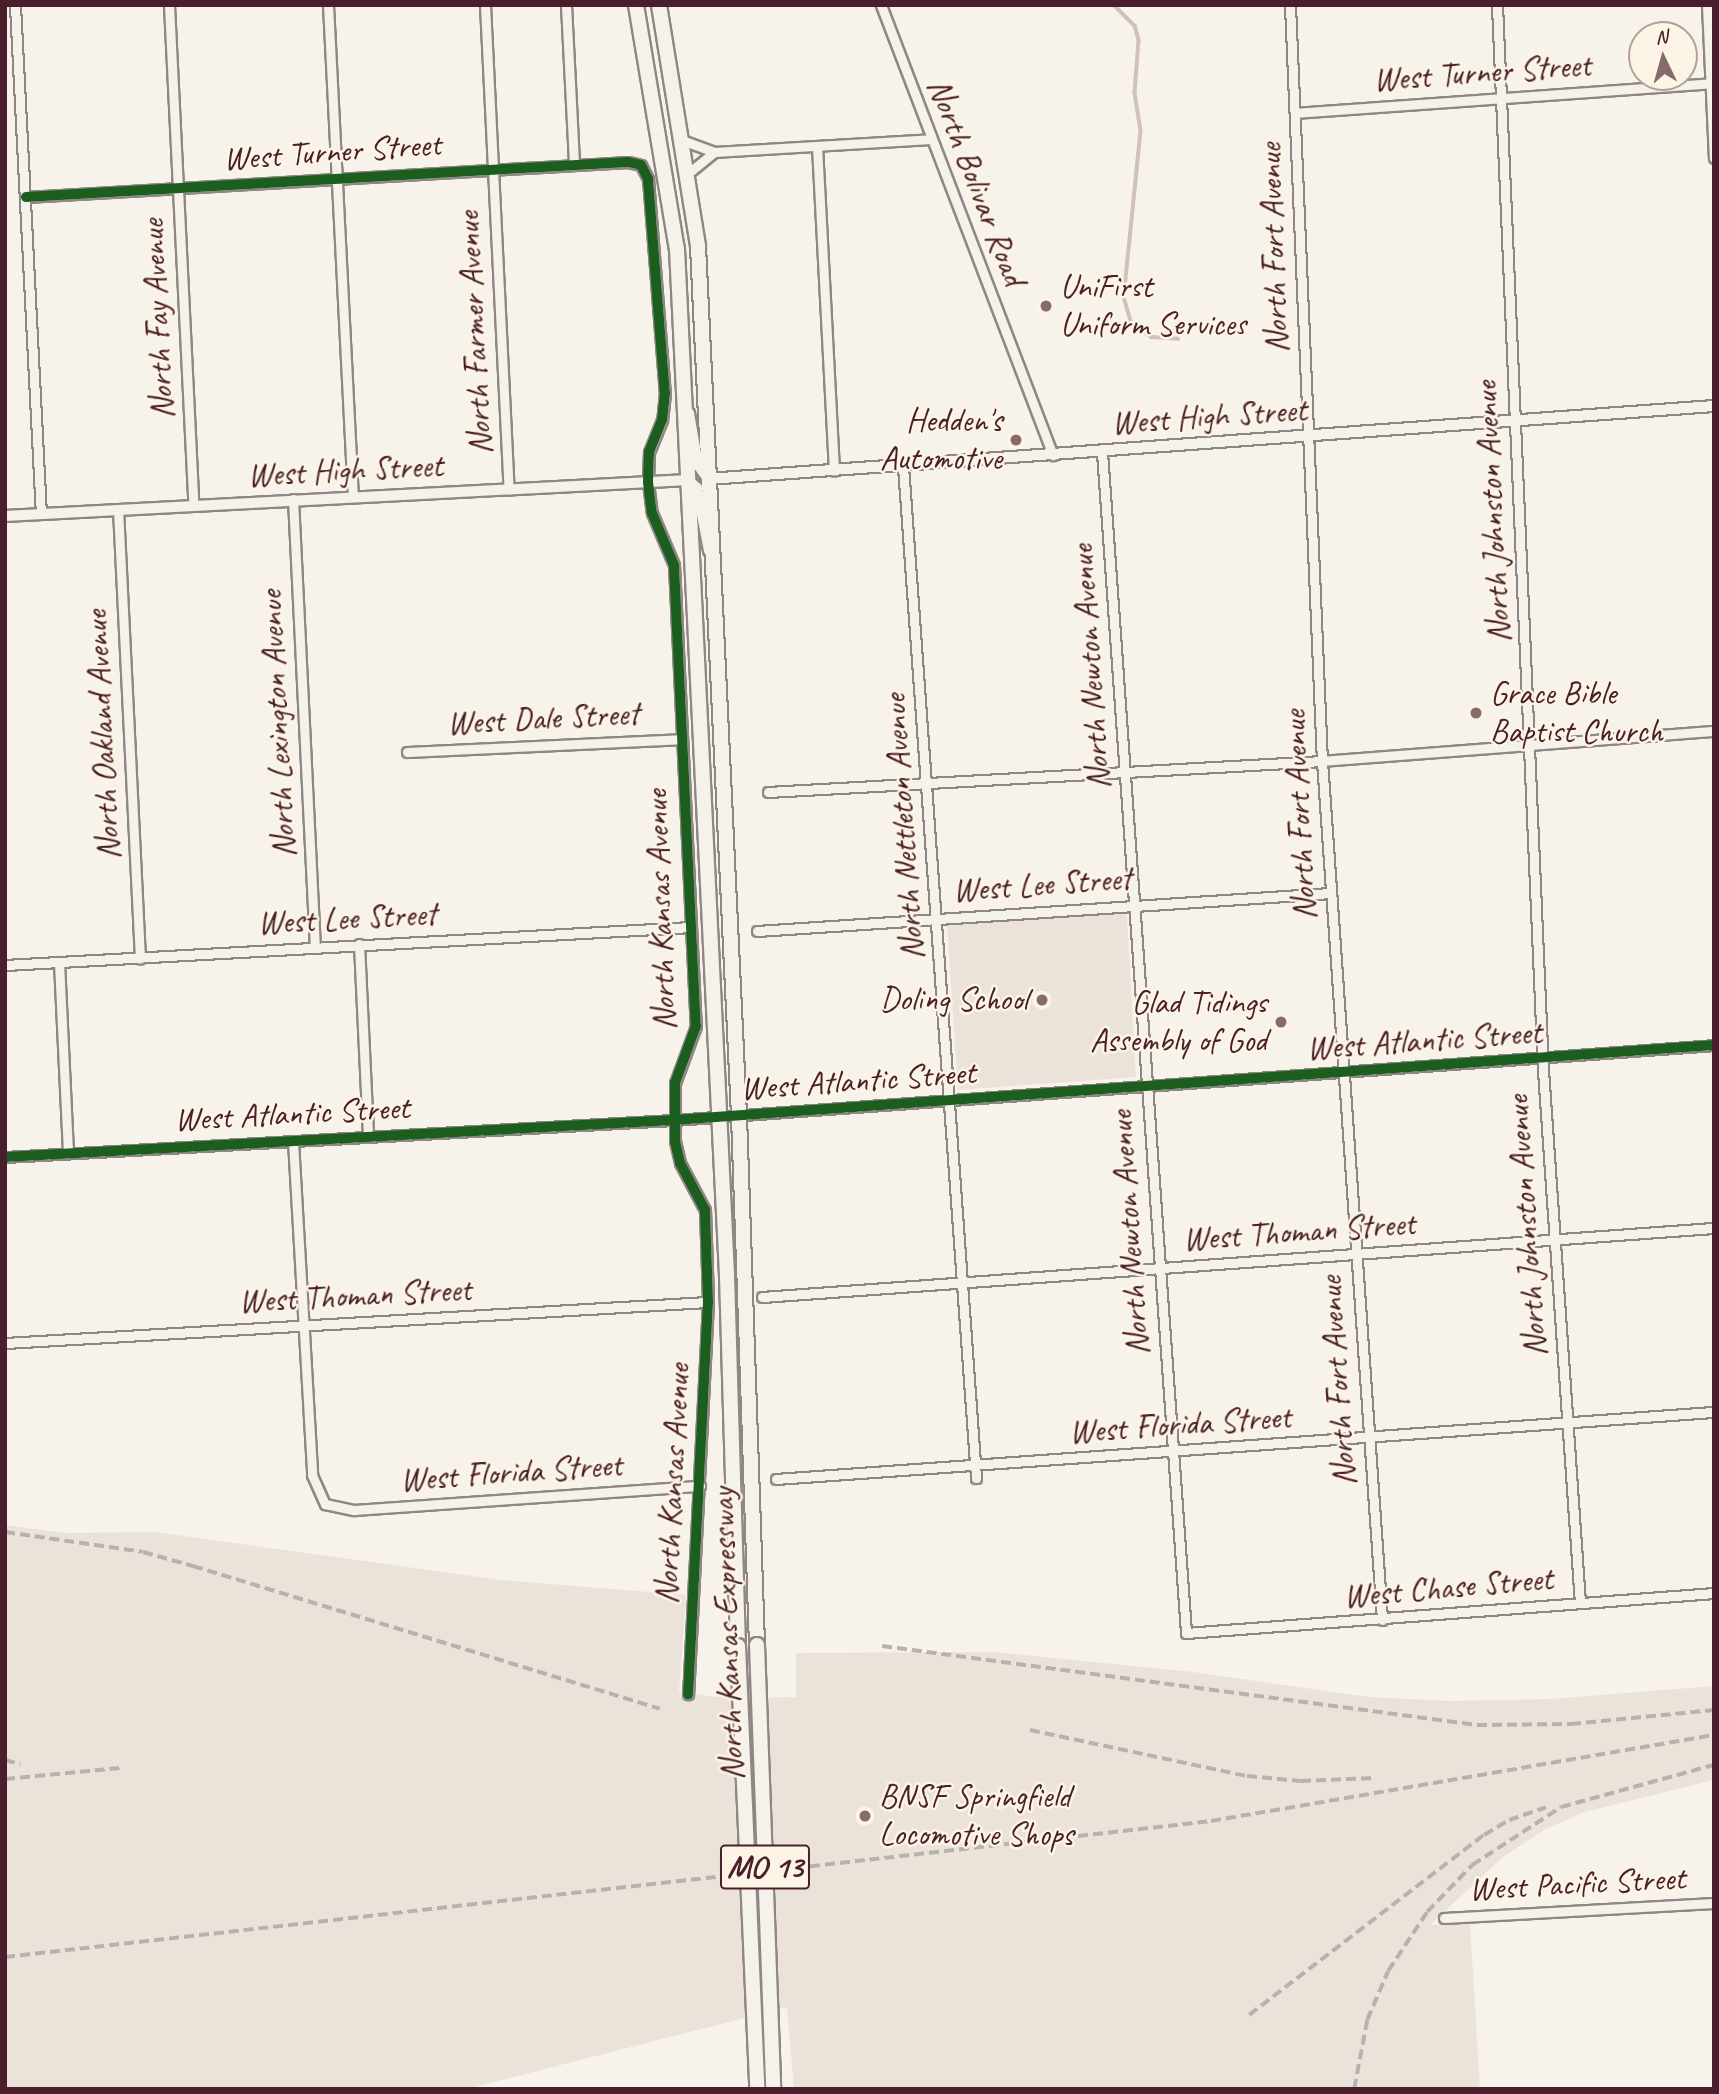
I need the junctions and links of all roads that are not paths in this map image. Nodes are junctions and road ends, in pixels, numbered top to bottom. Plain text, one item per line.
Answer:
1 (15, 5) edge
2 (169, 5) edge
3 (328, 5) edge
4 (485, 5) edge
5 (566, 5) edge
6 (636, 5) edge
7 (659, 5) edge
8 (666, 5) edge
9 (881, 5) edge
10 (1290, 5) edge
11 (1497, 5) edge
12 (1707, 5) edge
13 (663, 43) junction
14 (1712, 83) edge
15 (1501, 99) junction
16 (1295, 113) junction
17 (679, 139) junction
18 (932, 139) junction
19 (817, 146) junction
20 (714, 152) junction
21 (1714, 158) edge
22 (574, 164) junction
23 (641, 165) joint
24 (493, 168) junction
25 (685, 176) junction
26 (337, 178) junction
27 (179, 189) junction
28 (26, 197) junction
29 (683, 395) junction
30 (1714, 406) edge
31 (1515, 420) junction
32 (1308, 437) junction
33 (1102, 452) junction
34 (1053, 455) junction
35 (903, 466) junction
36 (834, 471) junction
37 (708, 479) junction
38 (688, 480) junction
39 (648, 482) junction
40 (509, 489) junction
41 (353, 496) junction
42 (293, 499) junction
43 (193, 504) junction
44 (118, 509) junction
45 (41, 514) junction
46 (5, 516) edge
47 (712, 563) junction
48 (1714, 730) edge
49 (681, 739) junction
50 (1530, 745) junction
51 (407, 752) dead end
52 (1322, 761) junction
53 (1124, 770) junction
54 (927, 782) junction
55 (768, 792) dead end
56 (1330, 893) junction
57 (1133, 905) junction
58 (937, 918) junction
59 (691, 927) junction
60 (757, 931) dead end
61 (359, 944) junction
62 (315, 947) junction
63 (140, 958) junction
64 (59, 962) junction
65 (5, 965) edge
66 (1714, 1045) edge
67 (1545, 1058) junction
68 (1342, 1072) junction
69 (1146, 1088) junction
70 (948, 1101) junction
71 (739, 1116) junction
72 (719, 1117) junction
73 (674, 1120) junction
74 (368, 1136) junction
75 (293, 1141) junction
76 (68, 1153) junction
77 (5, 1157) edge
78 (1714, 1228) edge
79 (1553, 1240) junction
80 (1355, 1254) junction
81 (1158, 1269) junction
82 (962, 1283) junction
83 (762, 1297) dead end
84 (708, 1302) junction
85 (304, 1325) junction
86 (5, 1343) edge
87 (1714, 1412) edge
88 (1566, 1423) junction
89 (1369, 1437) junction
90 (1173, 1453) junction
91 (975, 1464) junction
92 (976, 1478) dead end
93 (776, 1479) dead end
94 (700, 1486) junction
95 (1714, 1593) edge
96 (1580, 1603) junction
97 (1382, 1620) junction
98 (1185, 1633) joint
99 (688, 1694) dead end
100 (1714, 1903) edge
101 (1444, 1918) dead end
102 (757, 2089) edge
103 (773, 2089) edge

1 - 28 street
2 - 27 street, North Fay Avenue
3 - 26 street
4 - 24 street, North Farmer Avenue
5 - 22 street
6 - 29 main road, North Kansas Expressway / MO 13
7 - 13 main road, North Kansas Expressway / MO 13
8 - 13 main road
9 - 18 street, North Bolivar Road
10 - 16 street, North Fort Avenue
11 - 15 street, North Johnston Avenue
12 - 14 street
13 - 17 main road, North Kansas Expressway / MO 13
14 - 15 street, West Turner Street
14 - 21 street
15 - 16 street, West Turner Street
15 - 31 street, North Johnston Avenue
16 - 32 street, North Fort Avenue
17 - 20 street
17 - 25 main road, North Kansas Expressway / MO 13
18 - 19 street
18 - 34 street, North Bolivar Road
19 - 20 street
19 - 36 street
20 - 25 street
22 - 23 street, West Turner Street
22 - 24 street, West Turner Street
23 - 39 street, North Kansas Avenue
24 - 26 street, West Turner Street
24 - 40 street, North Farmer Avenue
25 - 37 main road, North Kansas Expressway / MO 13
26 - 27 street, West Turner Street
26 - 41 street
27 - 28 street, West Turner Street
27 - 43 street, North Fay Avenue
28 - 45 street
29 - 37 street
29 - 38 main road, North Kansas Expressway / MO 13
30 - 31 street, West High Street
31 - 32 street, West High Street
31 - 50 street, North Johnston Avenue
32 - 33 street, West High Street
32 - 52 street, North Fort Avenue
33 - 34 street, West High Street
33 - 53 street, North Newton Avenue
34 - 35 street, West High Street
35 - 36 street, West High Street
35 - 54 street, North Nettleton Avenue
36 - 37 street, West High Street
37 - 47 main road, North Kansas Expressway / MO 13
38 - 39 street, West High Street
38 - 47 street
38 - 72 main road, North Kansas Expressway / MO 13
39 - 40 street, West High Street
39 - 49 street, North Kansas Avenue
40 - 41 street, West High Street
41 - 42 street, West High Street
42 - 43 street, West High Street
42 - 62 street, North Lexington Avenue
43 - 44 street, West High Street
44 - 45 street, West High Street
44 - 63 street, North Oakland Avenue
45 - 46 street, West High Street
47 - 71 main road, North Kansas Expressway / MO 13
48 - 50 street
49 - 51 street, West Dale Street
49 - 59 street, North Kansas Avenue
50 - 52 street
50 - 67 street, North Johnston Avenue
52 - 53 street
52 - 56 street, North Fort Avenue
53 - 54 street
53 - 57 street, North Newton Avenue
54 - 55 street
54 - 58 street, North Nettleton Avenue
56 - 57 street, West Lee Street
56 - 68 street, North Fort Avenue
57 - 58 street, West Lee Street
57 - 69 street, North Newton Avenue
58 - 60 street, West Lee Street
58 - 70 street, North Nettleton Avenue
59 - 61 street, West Lee Street
59 - 73 street, North Kansas Avenue
61 - 62 street, West Lee Street
61 - 74 street
62 - 63 street, West Lee Street
63 - 64 street, West Lee Street
64 - 65 street, West Lee Street
64 - 76 street
66 - 67 street, West Atlantic Street
67 - 68 street, West Atlantic Street
67 - 79 street, North Johnston Avenue
68 - 69 street, West Atlantic Street
68 - 80 street, North Fort Avenue
69 - 70 street, West Atlantic Street
69 - 81 street, North Newton Avenue
70 - 71 street, West Atlantic Street
70 - 82 street, North Nettleton Avenue
71 - 72 street, West Atlantic Street
71 - 103 main road, North Kansas Expressway / MO 13, bridge
72 - 73 street, West Atlantic Street
72 - 102 main road, North Kansas Expressway / MO 13, bridge
73 - 74 street, West Atlantic Street
73 - 84 street, North Kansas Avenue
74 - 75 street, West Atlantic Street
75 - 76 street, West Atlantic Street
75 - 85 street
76 - 77 street, West Atlantic Street
78 - 79 street, West Thoman Street
79 - 80 street, West Thoman Street
79 - 88 street, North Johnston Avenue
80 - 81 street, West Thoman Street
80 - 89 street, North Fort Avenue
81 - 82 street, West Thoman Street
81 - 90 street, North Newton Avenue
82 - 83 street, West Thoman Street
82 - 91 street, North Nettleton Avenue
84 - 85 street, West Thoman Street
84 - 94 street, North Kansas Avenue
85 - 86 street, West Thoman Street
85 - 94 street, West Florida Street
87 - 88 street, West Florida Street
88 - 89 street, West Florida Street
88 - 96 street, North Johnston Avenue
89 - 90 street, West Florida Street
89 - 97 street, North Fort Avenue
90 - 91 street, West Florida Street
90 - 98 street, North Newton Avenue
91 - 92 street, North Nettleton Avenue
91 - 93 street, West Florida Street
94 - 99 street, North Kansas Avenue
95 - 96 street, West Chase Street
96 - 97 street, West Chase Street
97 - 98 street, West Chase Street
100 - 101 street, West Pacific Street

